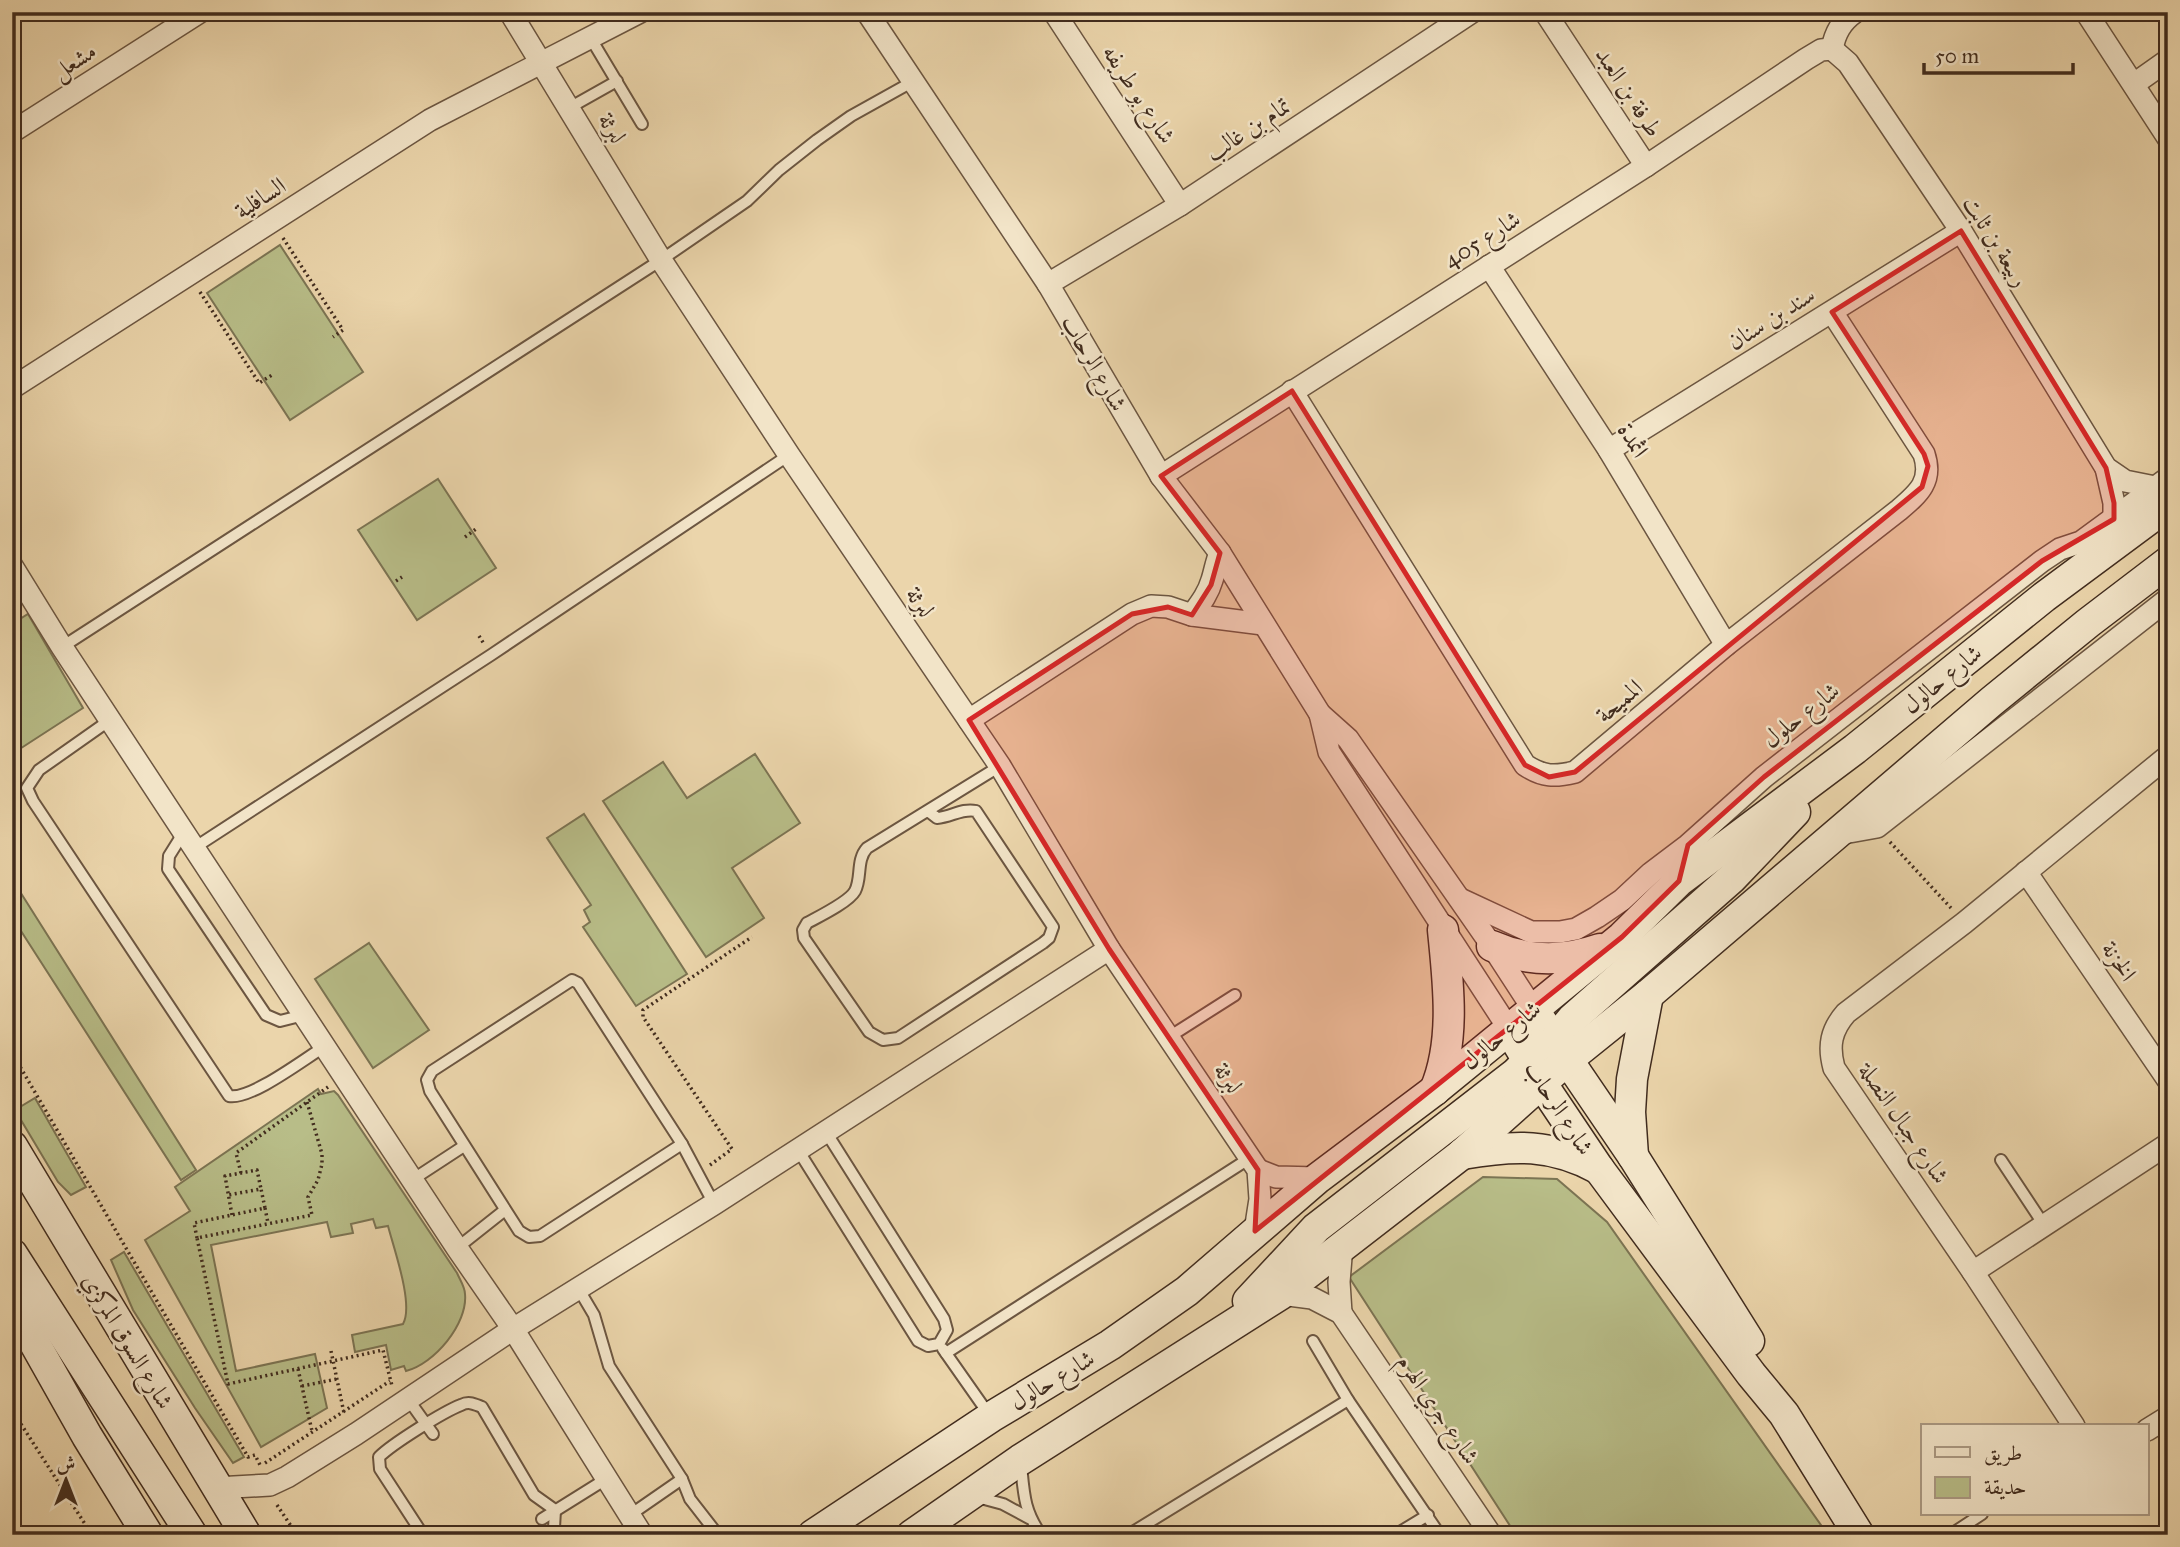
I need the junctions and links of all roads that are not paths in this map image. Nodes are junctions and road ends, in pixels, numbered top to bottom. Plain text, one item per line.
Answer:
1 (200, 12) edge
2 (510, 12) edge
3 (640, 12) edge
4 (867, 12) edge
5 (1472, 12) edge
6 (1545, 12) edge
7 (2086, 12) edge
8 (1057, 13) edge
9 (1844, 16) edge
10 (590, 37) junction
11 (1832, 49) junction
12 (2168, 60) edge
13 (541, 62) junction
14 (617, 81) junction
15 (912, 82) junction
16 (2134, 84) junction
17 (569, 108) junction
18 (642, 124) dead end
19 (12, 132) edge
20 (2168, 138) edge
21 (1647, 166) junction
22 (1180, 205) junction
23 (1961, 231) junction
24 (661, 260) junction
25 (1489, 266) junction
26 (1048, 284) junction
27 (1832, 312) junction
28 (12, 388) edge
29 (1292, 391) junction
30 (1609, 450) junction
31 (789, 455) junction
32 (2106, 468) junction
33 (1161, 476) junction
34 (2164, 490) edge
35 (2114, 519) junction
36 (2081, 542) junction
37 (1220, 553) junction
38 (2168, 562) edge
39 (12, 566) edge
40 (2044, 597) junction
41 (2168, 599) edge
42 (1192, 615) junction
43 (1263, 624) junction
44 (1726, 645) junction
45 (62, 647) junction
46 (1320, 714) junction
47 (110, 720) junction
48 (969, 720) junction
49 (1856, 749) junction
50 (2168, 756) edge
51 (1000, 766) junction
52 (928, 811) junction
53 (1838, 834) junction
54 (189, 840) junction
55 (1688, 845) junction
56 (2026, 872) junction
57 (1679, 881) junction
58 (1457, 897) junction
59 (1443, 930) junction
60 (1622, 937) junction
61 (1492, 946) junction
62 (1109, 949) junction
63 (1235, 995) dead end
64 (1648, 995) junction
65 (1533, 1009) junction
66 (303, 1015) junction
67 (1509, 1029) junction
68 (1169, 1037) junction
69 (324, 1046) junction
70 (1560, 1051) junction
71 (1535, 1072) junction
72 (2168, 1080) edge
73 (1436, 1090) junction
74 (826, 1132) junction
75 (682, 1144) junction
76 (2168, 1144) edge
77 (12, 1146) edge
78 (464, 1146) junction
79 (797, 1150) junction
80 (1462, 1154) junction
81 (1633, 1156) junction
82 (2001, 1160) dead end
83 (1254, 1164) junction
84 (1599, 1169) junction
85 (1318, 1178) junction
86 (412, 1180) junction
87 (714, 1204) junction
88 (505, 1210) junction
89 (2044, 1225) junction
90 (1255, 1231) junction
91 (1342, 1245) junction
92 (457, 1248) junction
93 (12, 1254) edge
94 (1973, 1272) junction
95 (578, 1288) junction
96 (1280, 1294) junction
97 (12, 1303) edge
98 (1341, 1313) junction
99 (513, 1329) junction
100 (1215, 1336) junction
101 (1313, 1341) dead end
102 (942, 1348) junction
103 (1348, 1400) junction
104 (405, 1401) junction
105 (1784, 1413) junction
106 (991, 1417) junction
107 (2168, 1417) edge
108 (2073, 1424) edge
109 (430, 1429) junction
110 (2148, 1429) edge
111 (1020, 1460) junction
112 (606, 1479) junction
113 (682, 1479) junction
114 (216, 1488) junction
115 (967, 1495) junction
116 (861, 1503) junction
117 (555, 1510) junction
118 (630, 1515) junction
119 (1428, 1515) junction
120 (1979, 1516) edge
121 (542, 1518) dead end
122 (1029, 1518) junction
123 (148, 1535) edge
124 (191, 1535) edge
125 (246, 1535) edge
126 (424, 1535) edge
127 (556, 1535) edge
128 (642, 1535) edge
129 (718, 1535) edge
130 (813, 1535) edge
131 (829, 1535) edge
132 (912, 1535) edge
133 (1041, 1535) edge
134 (1128, 1535) edge
135 (1395, 1535) edge
136 (1440, 1535) edge
137 (1491, 1535) edge
138 (1859, 1535) edge
139 (1950, 1535) edge

1 - 19 street, مشعل
2 - 13 street, لبرثة
3 - 10 street
4 - 15 street, شارع الرحاب
5 - 22 street, تمام بن غالب
6 - 21 street, طرفة بن العبد
7 - 16 street
8 - 22 street, شارع بو طريفه
9 - 11 street
10 - 13 street
10 - 14 lane
11 - 21 street, شارع 405
11 - 23 street, ربيعة بن ثابت
12 - 16 street
13 - 17 street, لبرثة
13 - 28 street, السافلية
14 - 17 lane
14 - 18 lane
15 - 24 lane
15 - 26 street, شارع الرحاب
16 - 20 street
17 - 24 street, لبرثة
21 - 25 street, شارع 405
22 - 26 street, تمام بن غالب
23 - 27 street, سند بن سنان
23 - 32 street, ربيعة بن ثابت
24 - 31 street, لبرثة
24 - 45 lane
25 - 29 street, شارع 405
25 - 30 street, اثمدة
26 - 33 street, شارع الرحاب
27 - 30 street, سند بن سنان
27 - 44 street, المميحة
29 - 33 street, شارع 405
29 - 44 street, المميحة
30 - 44 street, اثمدة
31 - 48 street, لبرثة
31 - 54 lane
32 - 34 street
32 - 35 street, ربيعة بن ثابت
33 - 37 street, شارع الرحاب
34 - 35 street, شارع حلول
34 - 40 main road, شارع حالول
35 - 36 street, شارع حلول
36 - 40 main road
36 - 55 street, شارع حلول
37 - 42 street
37 - 43 street, شارع الرحاب
38 - 53 main road, شارع حالول
39 - 45 street
40 - 49 main road, شارع حالول
41 - 53 street
42 - 43 street
42 - 48 street
43 - 46 street, شارع الرحاب
45 - 47 street
46 - 58 street, شارع الرحاب
46 - 59 street, شارع الرحاب
47 - 54 street
47 - 69 lane
48 - 51 street, لبرثة
49 - 57 main road, شارع حالول
49 - 70 main road
50 - 56 street, شارع جبال النصلة
51 - 52 lane
51 - 62 street, لبرثة
52 - 52 lane
53 - 64 main road, شارع حالول
54 - 66 street
54 - 66 lane
55 - 57 main road
55 - 58 street, شارع حلول
56 - 72 street, الخزنة
56 - 94 street, شارع جبال النصلة
57 - 60 main road, شارع حالول
58 - 61 street, شارع الرحاب
59 - 67 street, شارع الرحاب
59 - 73 main road
60 - 61 main road
60 - 65 main road, شارع حالول
61 - 65 street, شارع الرحاب
62 - 68 street, لبرثة
62 - 74 street
63 - 68 lane
64 - 70 main road, شارع حالول
64 - 81 main road
65 - 67 main road, شارع حالول
65 - 70 main road, شارع الرحاب
65 - 71 main road
66 - 69 street
67 - 71 main road, شارع الرحاب
67 - 73 main road, شارع حالول
68 - 83 street, لبرثة
69 - 86 street
70 - 71 main road, شارع حالول
70 - 81 main road, شارع الرحاب
71 - 80 main road, شارع حالول
71 - 84 main road, شارع الرحاب
71 - 100 main road
73 - 85 main road, شارع حالول
74 - 79 street
74 - 102 lane
75 - 78 lane
75 - 87 lane
75 - 88 lane
76 - 89 street
77 - 114 main road, شارع السوق المركزي
78 - 86 lane
78 - 88 lane
79 - 87 street
79 - 102 lane
80 - 84 main road
80 - 91 main road, شارع حالول
81 - 105 main road, شارع الرحاب
82 - 89 lane
83 - 85 street
83 - 90 street
83 - 102 lane
84 - 105 main road, شارع الرحاب
85 - 90 main road, شارع حالول
86 - 92 street
87 - 95 street
88 - 92 lane
89 - 94 street
90 - 106 main road, شارع حالول
91 - 96 main road, شارع حالول
91 - 98 street
92 - 99 street
93 - 124 main road
94 - 108 street, شارع جبال النصلة
95 - 99 street
95 - 113 lane
96 - 98 street, شارع جري الهرم
96 - 100 main road, شارع حالول
97 - 123 main road
98 - 137 street, شارع جري الهرم
99 - 104 street
99 - 112 street
100 - 111 main road, شارع حالول
101 - 103 lane
102 - 106 lane
103 - 119 lane
103 - 134 lane
104 - 109 lane
104 - 114 street
105 - 138 main road, شارع الرحاب
106 - 116 main road, شارع حالول
107 - 110 street
109 - 117 lane
109 - 126 lane
111 - 115 main road, شارع حالول
111 - 122 lane
112 - 117 lane
112 - 118 street
113 - 118 lane
113 - 129 lane
114 - 125 main road, شارع السوق المركزي
115 - 122 lane
115 - 132 main road, شارع حالول
116 - 130 main road, شارع حالول
116 - 131 main road
117 - 121 lane
117 - 127 lane
118 - 128 street
119 - 135 lane
119 - 136 lane
120 - 139 lane
122 - 133 lane

